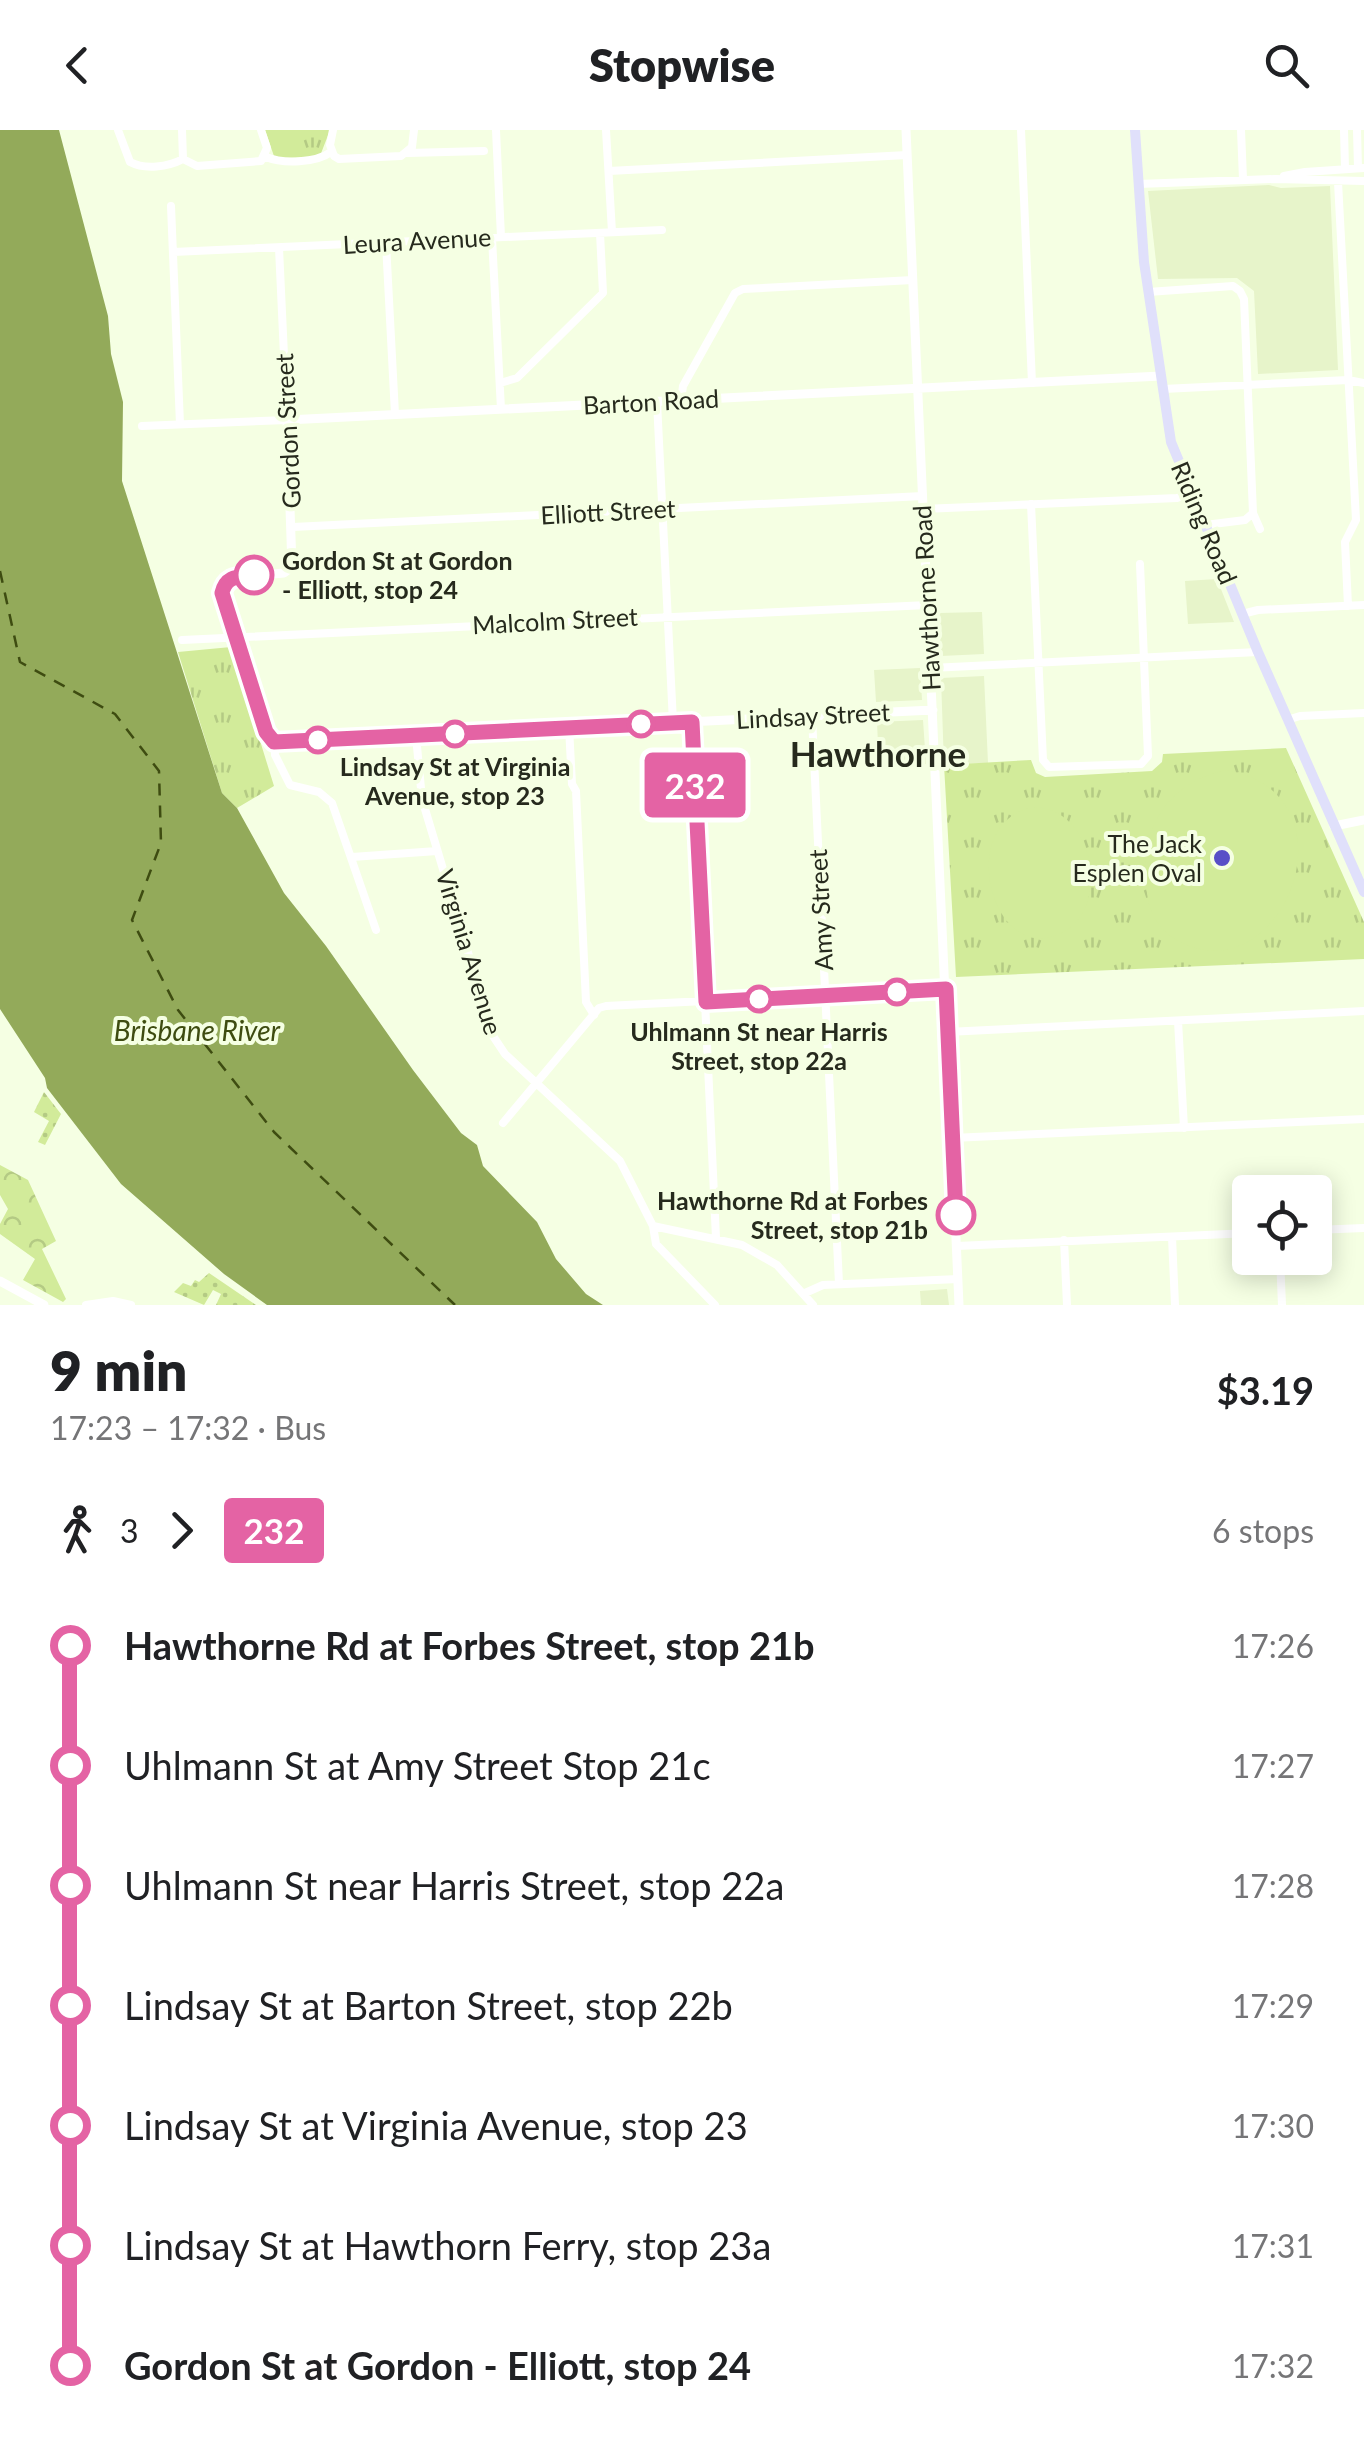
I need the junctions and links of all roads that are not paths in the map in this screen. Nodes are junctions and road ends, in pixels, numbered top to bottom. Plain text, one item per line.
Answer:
1 (118, 130) edge
2 (182, 130) edge
3 (262, 130) edge
4 (332, 130) edge
5 (414, 130) edge
6 (496, 130) edge
7 (606, 130) edge
8 (906, 130) edge
9 (1021, 130) edge
10 (1135, 130) edge
11 (1241, 130) edge
12 (1344, 130) edge
13 (1356, 130) edge
14 (484, 151) dead end
15 (331, 152) junction
16 (408, 153) junction
17 (907, 156) junction
18 (266, 157) junction
19 (183, 159) junction
20 (1345, 168) junction
21 (1361, 168) edge
22 (609, 172) junction
23 (1274, 178) junction
24 (1243, 179) junction
25 (1364, 181) edge
26 (1338, 182) junction
27 (1138, 184) junction
28 (171, 206) dead end
29 (662, 230) dead end
30 (600, 232) junction
31 (612, 232) junction
32 (497, 237) junction
33 (386, 242) junction
34 (279, 248) junction
35 (173, 252) junction
36 (913, 280) junction
37 (1148, 292) junction
38 (1364, 379) edge
39 (1348, 380) junction
40 (500, 382) junction
41 (1032, 382) junction
42 (1162, 383) junction
43 (1248, 384) junction
44 (918, 388) junction
45 (681, 401) junction
46 (657, 402) junction
47 (501, 409) junction
48 (395, 414) junction
49 (288, 420) junction
50 (180, 424) junction
51 (142, 426) dead end
52 (1191, 492) junction
53 (923, 496) junction
54 (1031, 504) junction
55 (663, 509) junction
56 (923, 510) junction
57 (1254, 513) junction
58 (1205, 526) junction
59 (293, 527) junction
60 (1260, 529) dead end
61 (1140, 564) dead end
62 (928, 604) junction
63 (1364, 605) edge
64 (1348, 606) junction
65 (1242, 614) junction
66 (668, 616) junction
67 (236, 636) junction
68 (182, 640) dead end
69 (1258, 652) junction
70 (1145, 658) junction
71 (1038, 663) junction
72 (931, 668) junction
73 (932, 710) junction
74 (1364, 713) edge
75 (812, 716) junction
76 (1287, 720) junction
77 (673, 722) junction
78 (692, 722) junction
79 (569, 727) junction
80 (416, 736) junction
81 (274, 742) junction
82 (1364, 820) edge
83 (1334, 826) junction
84 (438, 851) junction
85 (352, 857) junction
86 (1364, 892) edge
87 (376, 930) dead end
88 (946, 989) junction
89 (826, 995) junction
90 (706, 1002) junction
91 (1364, 1011) edge
92 (594, 1014) junction
93 (1178, 1021) junction
94 (948, 1032) junction
95 (536, 1083) junction
96 (1364, 1120) edge
97 (504, 1123) dead end
98 (1184, 1128) junction
99 (952, 1138) junction
100 (653, 1226) junction
101 (1364, 1228) edge
102 (1332, 1229) edge
103 (1232, 1234) edge
104 (1172, 1236) junction
105 (716, 1238) junction
106 (1064, 1240) junction
107 (957, 1246) junction
108 (1281, 1275) edge
109 (958, 1279) junction
110 (0, 1281) edge
111 (839, 1284) junction
112 (805, 1293) junction
113 (44, 1305) edge
114 (86, 1305) edge
115 (131, 1305) edge
116 (715, 1305) edge
117 (813, 1305) edge
118 (959, 1305) edge
119 (1067, 1305) edge
120 (1175, 1305) edge
121 (1282, 1305) edge

1 - 19 street
2 - 19 street
3 - 18 street
4 - 15 street
5 - 16 street
6 - 32 street
7 - 22 street
8 - 17 street, Hawthorne Road
9 - 41 street
10 - 27 main road, Riding Road
11 - 24 street
12 - 20 street
13 - 21 street
14 - 16 street
15 - 16 street
15 - 18 street
17 - 22 street
17 - 36 street, Hawthorne Road
18 - 19 street
20 - 21 street
20 - 23 street
22 - 31 street
23 - 24 street
23 - 26 street
24 - 27 street
25 - 26 street
26 - 39 street
27 - 37 main road, Riding Road
28 - 35 street
29 - 31 street, Leura Avenue
30 - 31 street, Leura Avenue
30 - 32 street, Leura Avenue
30 - 40 street
32 - 33 street, Leura Avenue
32 - 40 street
33 - 34 street, Leura Avenue
33 - 48 street
34 - 35 street, Leura Avenue
34 - 49 street, Gordon Street
35 - 50 street
36 - 44 street, Hawthorne Road
36 - 45 street
37 - 42 main road, Riding Road
37 - 43 street
38 - 39 street
39 - 43 street
39 - 64 street
40 - 47 street
41 - 42 street, Barton Road
41 - 44 street, Barton Road
42 - 43 street
42 - 52 main road, Riding Road
43 - 57 street
44 - 45 street, Barton Road
44 - 53 street, Hawthorne Road
45 - 46 street, Barton Road
46 - 47 street, Barton Road
46 - 55 street
47 - 48 street, Barton Road
48 - 49 street, Barton Road
49 - 50 street, Barton Road
49 - 59 street, Gordon Street
50 - 51 street, Barton Road
52 - 54 street
52 - 58 main road, Riding Road
53 - 55 street, Elliott Street
53 - 56 street, Hawthorne Road
54 - 56 street
54 - 71 street
55 - 59 street, Elliott Street
55 - 66 street
56 - 62 street, Hawthorne Road
57 - 58 street
57 - 60 street
58 - 65 main road, Riding Road
59 - 67 street, Gordon Street
61 - 70 street
62 - 66 street, Malcolm Street
62 - 72 street, Hawthorne Road
63 - 64 street
64 - 65 street
65 - 69 main road, Riding Road
66 - 67 street, Malcolm Street
66 - 77 street
67 - 68 street, Malcolm Street
67 - 81 street, Gordon Street
69 - 70 street
69 - 76 main road, Riding Road
70 - 71 street
70 - 71 street
71 - 72 street
72 - 73 street, Hawthorne Road
73 - 75 street, Lindsay Street
73 - 88 street, Hawthorne Road
74 - 76 street
75 - 78 street, Lindsay Street
75 - 89 street, Amy Street
76 - 83 main road, Riding Road
77 - 78 street, Lindsay Street
77 - 79 street, Lindsay Street
78 - 90 street
79 - 80 street, Lindsay Street
79 - 92 street
80 - 81 street, Lindsay Street
80 - 84 street, Virginia Avenue
81 - 85 street, Gordon Street
82 - 83 street
83 - 86 main road, Riding Road
84 - 85 street
84 - 95 street, Virginia Avenue
85 - 87 street
88 - 89 street
88 - 94 street, Hawthorne Road
89 - 90 street
89 - 111 street, Amy Street
90 - 92 street
90 - 105 street
91 - 93 street
92 - 95 street
93 - 94 street
93 - 98 street
94 - 99 street, Hawthorne Road
95 - 97 street
95 - 100 street, Virginia Avenue
96 - 98 street
98 - 99 street
99 - 107 street, Hawthorne Road
100 - 105 street
100 - 116 street, Virginia Avenue
101 - 102 street
103 - 104 street
104 - 106 street
104 - 120 street
105 - 112 street
106 - 107 street
106 - 119 street
107 - 109 street, Hawthorne Road
108 - 121 street
109 - 111 street
109 - 118 street, Hawthorne Road
110 - 113 street
111 - 112 street
112 - 117 street
114 - 115 street

